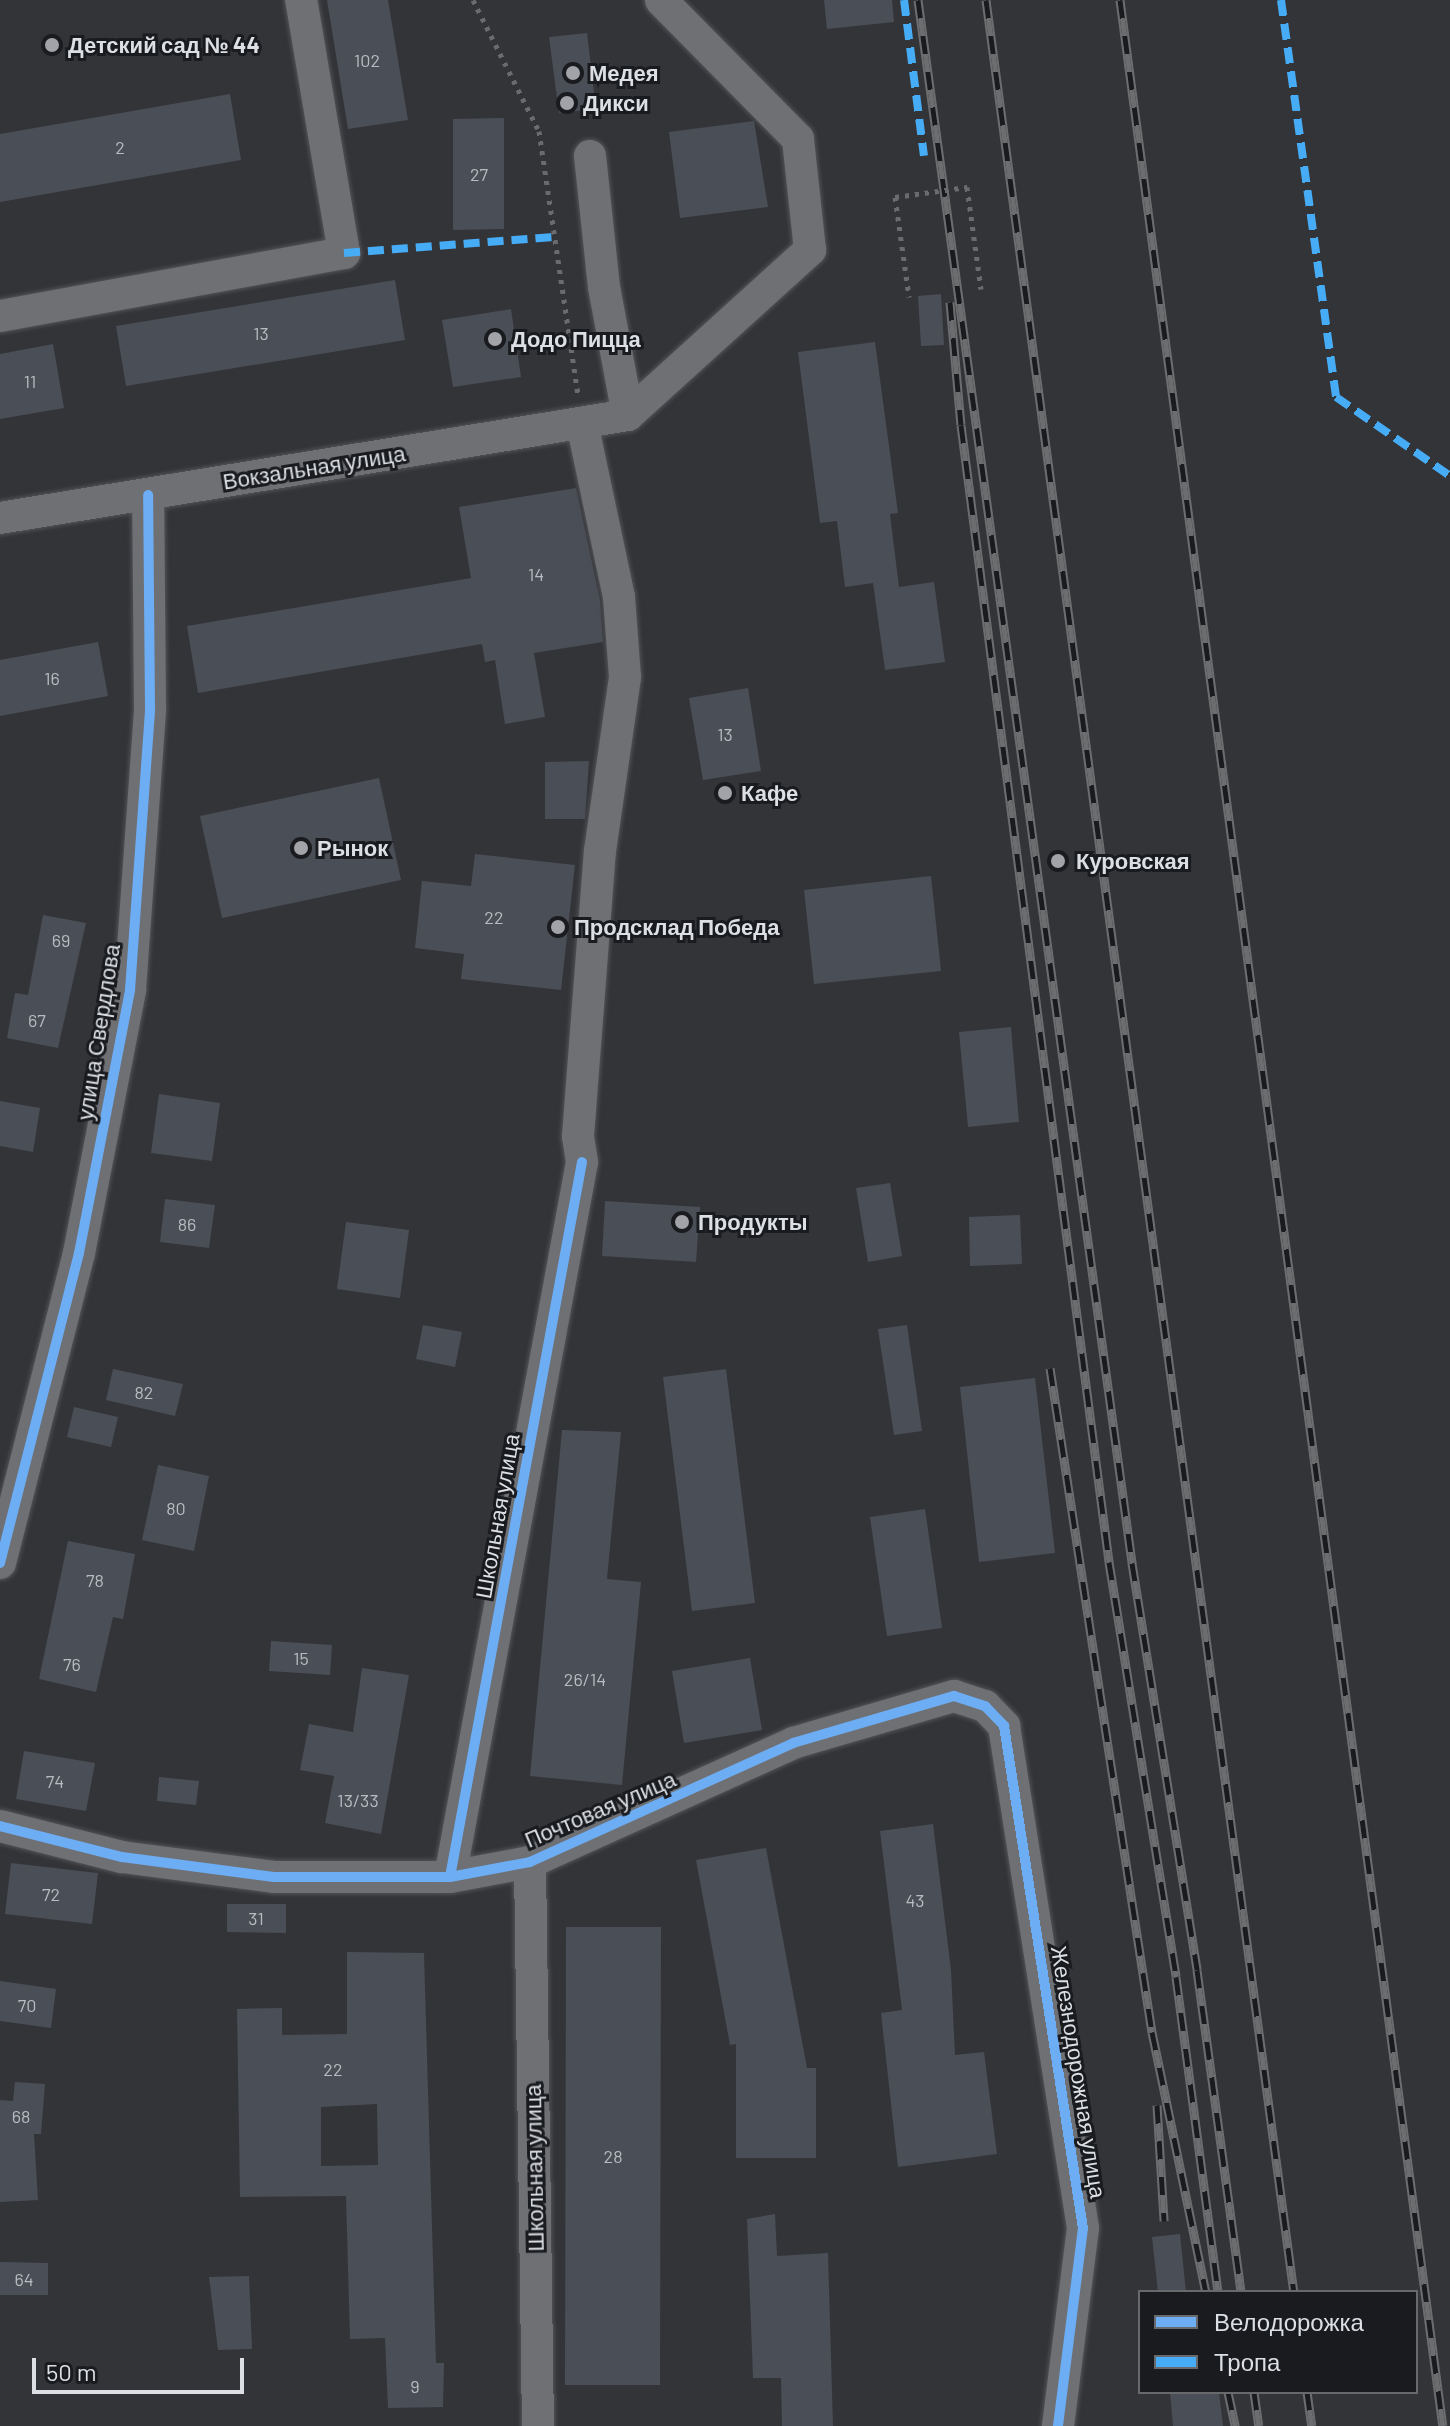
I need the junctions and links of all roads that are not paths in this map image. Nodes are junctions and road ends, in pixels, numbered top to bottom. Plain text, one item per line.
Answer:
1 (301, 0) edge
2 (661, 0) edge
3 (590, 156) dead end
4 (0, 316) edge
5 (628, 415) junction
6 (582, 423) junction
7 (148, 495) junction
8 (0, 518) edge
9 (0, 1563) edge
10 (1004, 1726) joint
11 (0, 1826) edge
12 (530, 1862) junction
13 (450, 1877) junction
14 (538, 2426) edge
15 (1058, 2426) edge

1 - 4 street
2 - 5 street
3 - 5 street
5 - 6 street, Вокзальная улица
6 - 7 street, Вокзальная улица
6 - 13 street, Школьная улица
7 - 8 street, Вокзальная улица
7 - 9 street, улица Свердлова
10 - 12 street, Почтовая улица
10 - 15 street, Железнодорожная улица
11 - 13 street, Почтовая улица
12 - 13 street, Почтовая улица
12 - 14 street, Школьная улица

